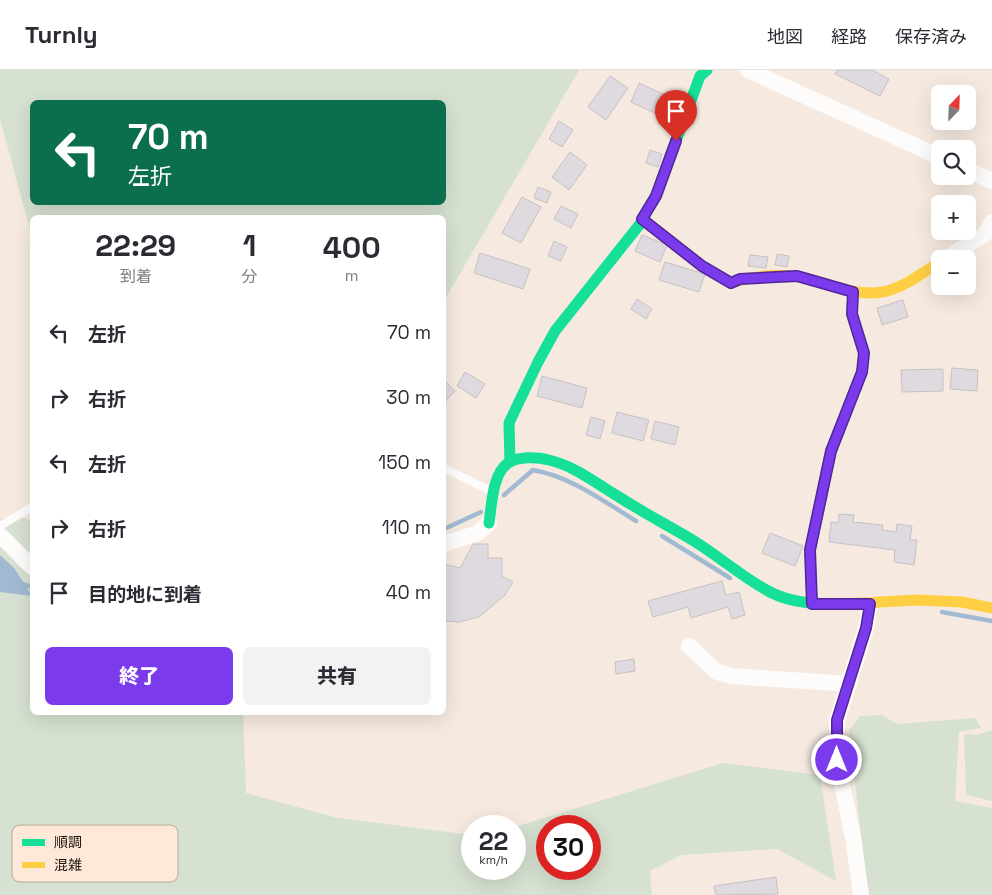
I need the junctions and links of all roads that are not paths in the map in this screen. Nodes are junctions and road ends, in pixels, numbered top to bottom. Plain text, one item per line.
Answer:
1 (706, 70) edge
2 (748, 70) edge
3 (931, 154) edge
4 (976, 174) edge
5 (992, 181) edge
6 (642, 219) junction
7 (992, 222) edge
8 (960, 250) edge
9 (931, 268) edge
10 (853, 292) junction
11 (510, 462) junction
12 (446, 469) edge
13 (494, 492) junction
14 (30, 508) edge
15 (489, 523) joint
16 (0, 526) edge
17 (0, 535) edge
18 (446, 543) edge
19 (30, 566) edge
20 (812, 604) junction
21 (870, 604) junction
22 (992, 608) edge
23 (690, 646) dead end
24 (848, 684) junction
25 (860, 895) edge

1 - 6 street
2 - 3 street
4 - 5 street
6 - 10 street
6 - 11 street
7 - 8 street
9 - 10 street
10 - 20 street
11 - 13 street
11 - 20 street
12 - 13 lane
13 - 15 street
14 - 16 lane
15 - 18 street
17 - 19 street
20 - 21 street
21 - 22 street
21 - 24 street
23 - 24 street
24 - 25 street

